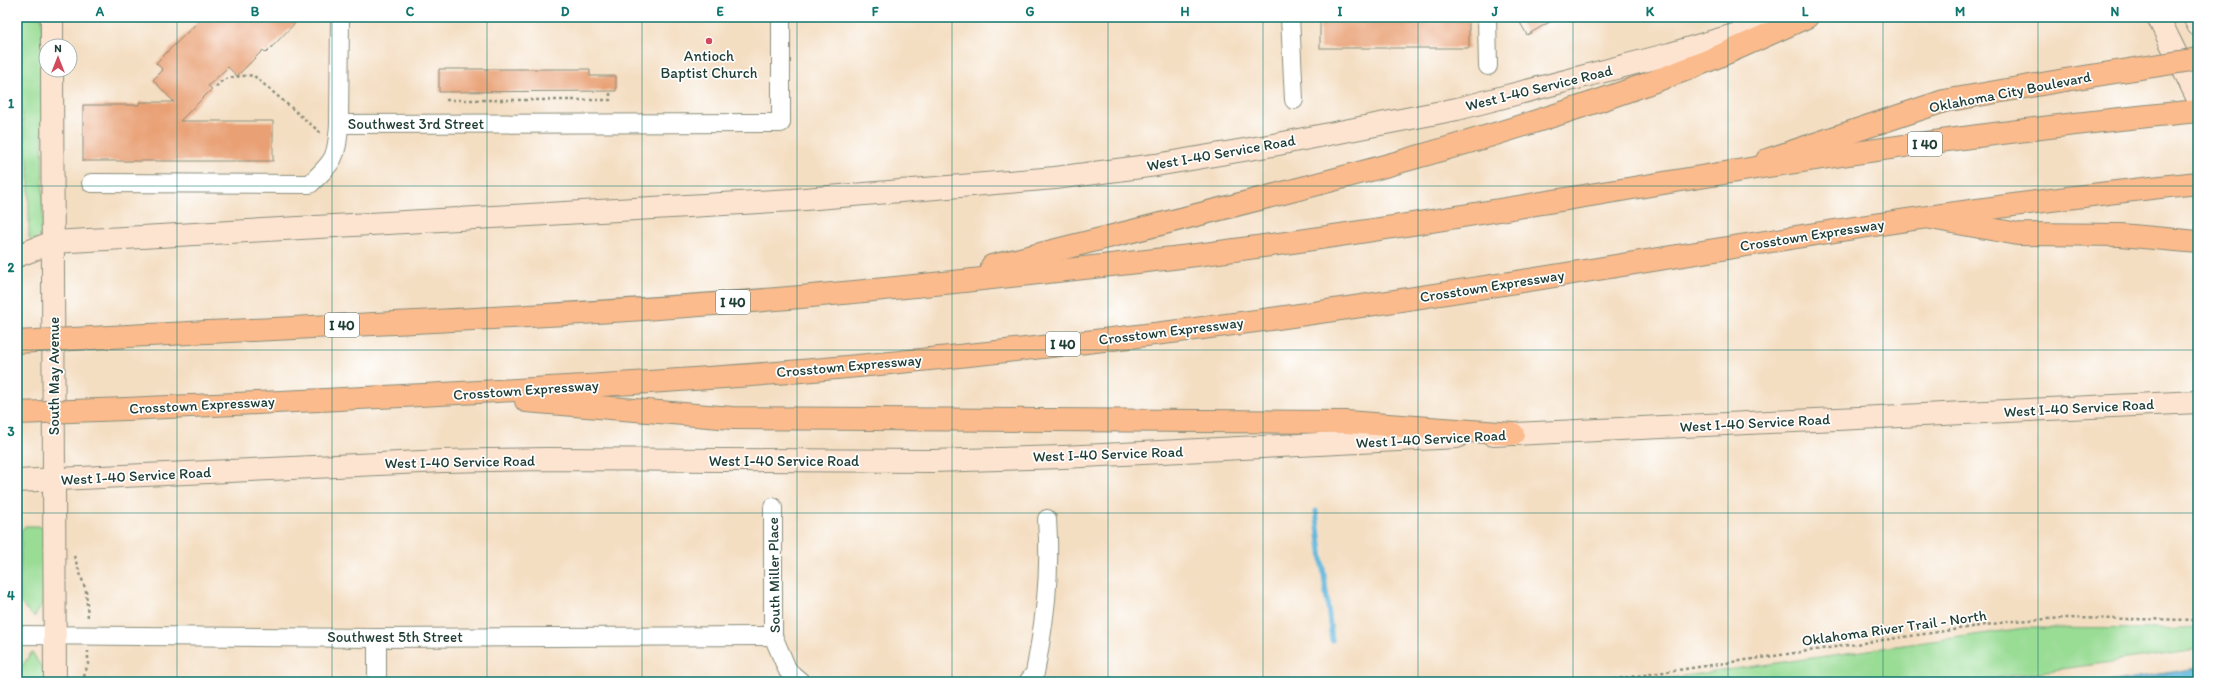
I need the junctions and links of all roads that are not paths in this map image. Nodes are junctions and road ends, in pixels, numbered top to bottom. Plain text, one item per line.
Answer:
1 (52, 17) edge
2 (340, 17) edge
3 (781, 17) edge
4 (1290, 17) edge
5 (1487, 17) edge
6 (1791, 17) edge
7 (1807, 17) edge
8 (2158, 17) edge
9 (2194, 17) edge
10 (2198, 25) edge
11 (52, 38) edge
12 (2198, 59) edge
13 (1488, 66) dead end
14 (52, 78) edge
15 (2198, 99) edge
16 (1294, 100) dead end
17 (2198, 110) edge
18 (339, 133) junction
19 (1734, 172) junction
20 (91, 183) dead end
21 (2198, 183) edge
22 (1927, 217) junction
23 (53, 242) junction
24 (2198, 242) edge
25 (17, 256) edge
26 (911, 287) junction
27 (17, 342) edge
28 (449, 394) junction
29 (2198, 402) edge
30 (17, 413) edge
31 (1513, 434) junction
32 (54, 480) junction
33 (17, 481) edge
34 (773, 507) dead end
35 (1047, 519) dead end
36 (17, 635) edge
37 (55, 636) junction
38 (773, 636) junction
39 (377, 638) junction
40 (378, 675) dead end
41 (55, 682) edge
42 (801, 682) edge
43 (1028, 682) edge

1 - 11 main road
2 - 18 street
3 - 18 street, Southwest 3rd Street
4 - 16 street
5 - 13 street
6 - 23 main road, West I-40 Service Road
7 - 26 main road
8 - 15 main road
9 - 10 main road
12 - 19 main road, Oklahoma City Boulevard, bridge
14 - 23 main road, South May Avenue
17 - 19 main road, I 40
18 - 20 street, Southwest 3rd Street
19 - 26 main road, I 40
21 - 22 main road, Crosstown Expressway / I 40
22 - 24 main road
22 - 28 main road, Crosstown Expressway / I 40
23 - 25 main road, West I-40 Service Road
23 - 32 main road, South May Avenue
26 - 27 main road, I 40, bridge
28 - 30 main road, Crosstown Expressway / I 40, bridge
28 - 31 main road
29 - 31 main road, West I-40 Service Road
31 - 32 main road, West I-40 Service Road
32 - 33 main road, West I-40 Service Road
32 - 37 main road, South May Avenue
34 - 38 street, South Miller Place
35 - 43 street
36 - 37 street, Southwest 5th Street
37 - 39 street, Southwest 5th Street
37 - 41 main road, South May Avenue
38 - 39 street, Southwest 5th Street
38 - 42 street, South Miller Place
39 - 40 street

